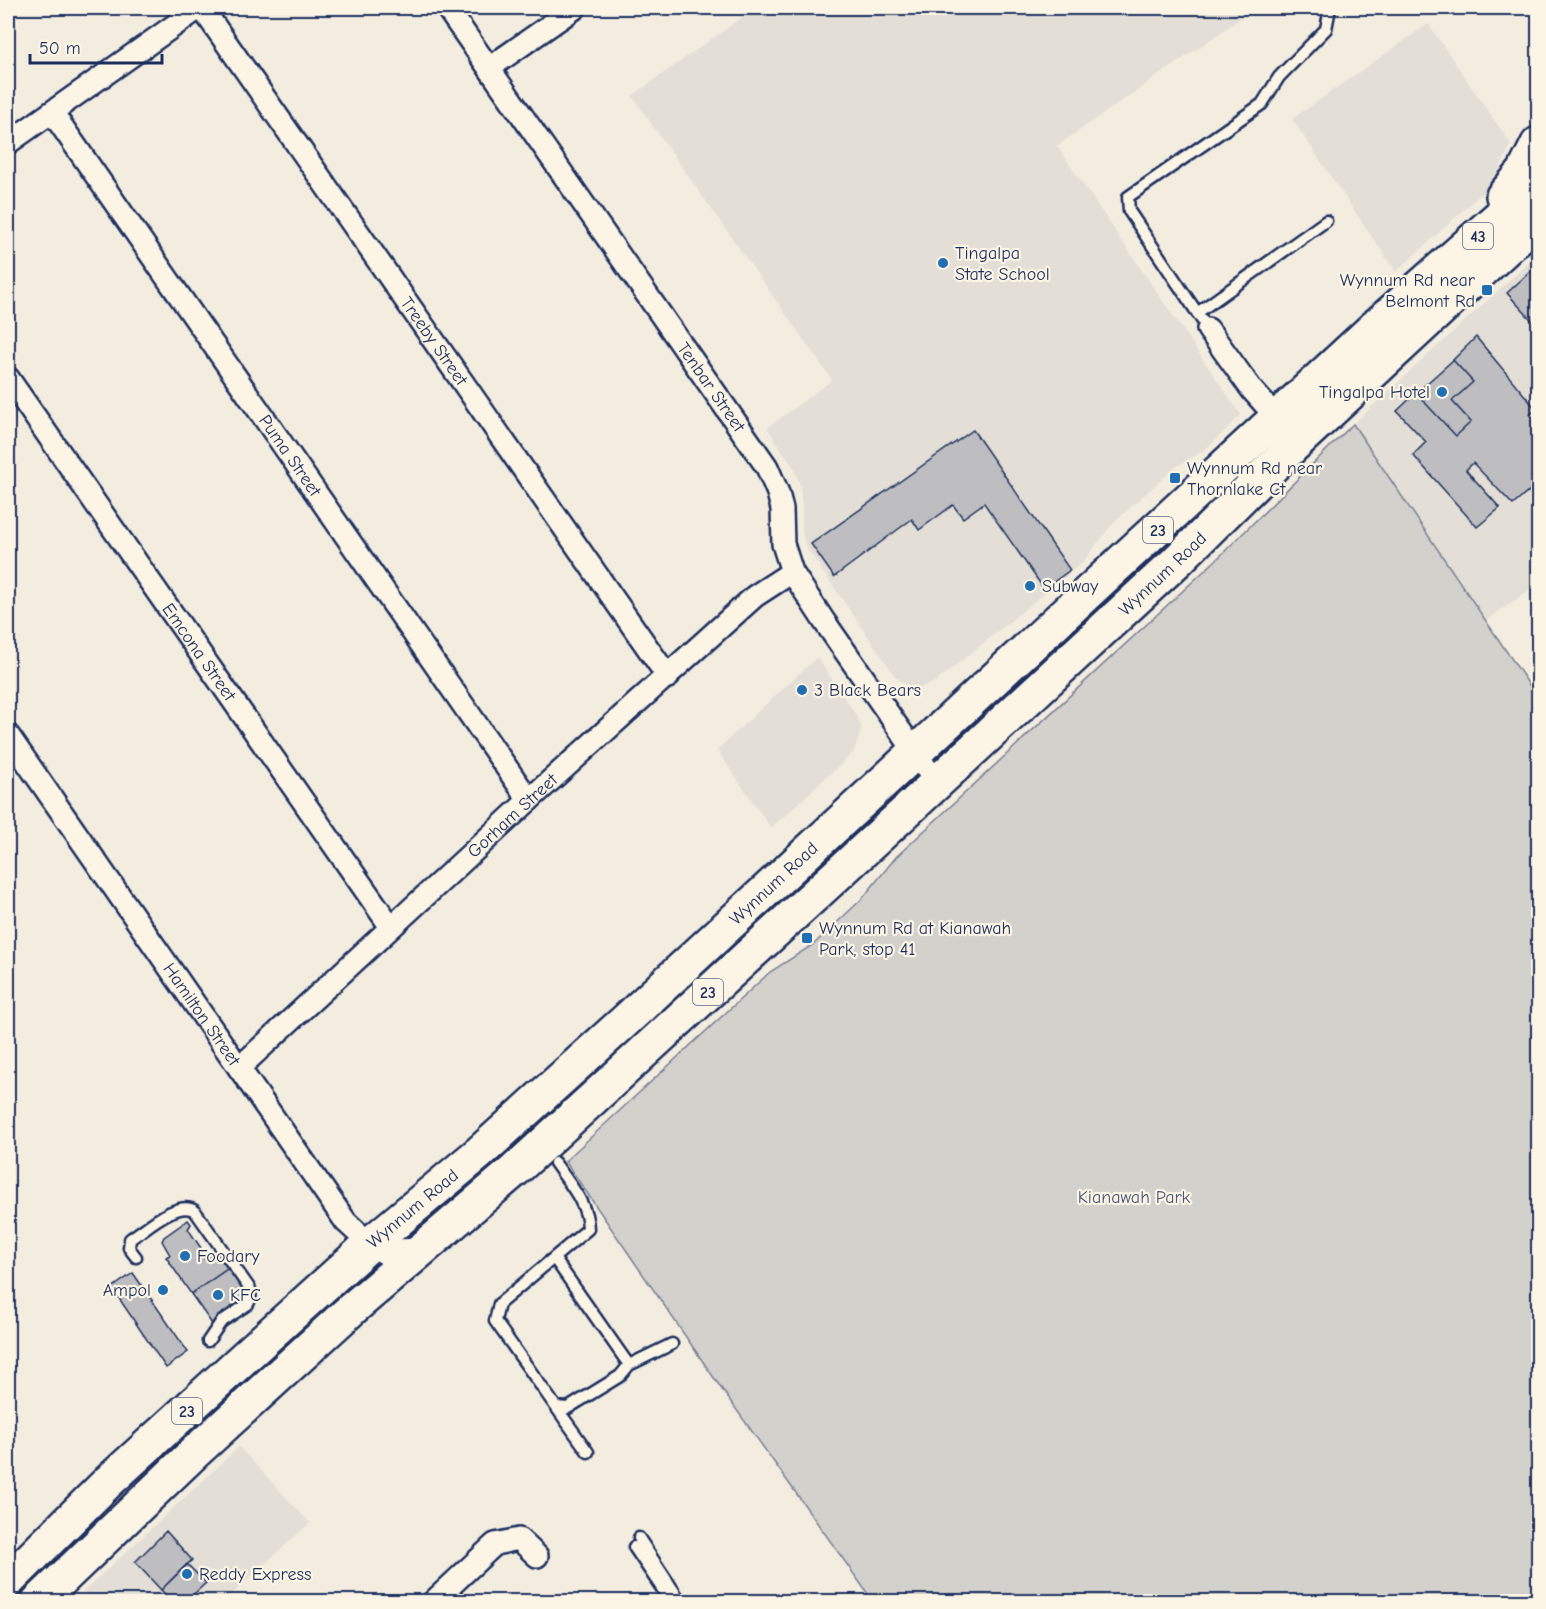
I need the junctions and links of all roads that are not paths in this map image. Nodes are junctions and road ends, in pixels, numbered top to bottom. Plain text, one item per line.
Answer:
1 (201, 8) edge
2 (447, 8) edge
3 (575, 8) edge
4 (1330, 8) edge
5 (489, 68) junction
6 (52, 112) junction
7 (8, 143) edge
8 (1539, 144) edge
9 (1539, 182) edge
10 (1539, 219) edge
11 (1326, 222) dead end
12 (1430, 278) junction
13 (1203, 321) junction
14 (8, 378) edge
15 (1278, 419) junction
16 (792, 572) junction
17 (668, 677) junction
18 (8, 735) edge
19 (915, 751) junction
20 (936, 782) junction
21 (530, 800) junction
22 (391, 927) junction
23 (625, 1021) junction
24 (668, 1029) junction
25 (239, 1068) junction
26 (555, 1163) dead end
27 (370, 1244) junction
28 (421, 1249) junction
29 (136, 1257) dead end
30 (554, 1258) junction
31 (208, 1341) dead end
32 (672, 1344) dead end
33 (628, 1365) junction
34 (556, 1407) junction
35 (588, 1452) dead end
36 (537, 1556) dead end
37 (8, 1581) edge
38 (46, 1599) edge
39 (433, 1602) edge
40 (671, 1602) edge
41 (681, 1602) edge

1 - 6 street
1 - 17 street, Treeby Street
2 - 5 street, Tenbar Street
3 - 5 street
4 - 13 lane
5 - 16 street, Tenbar Street
6 - 7 street
6 - 21 street, Puma Street
8 - 12 main road, 23
9 - 12 main road, Wynnum Road / 43
10 - 20 main road, Wynnum Road / 23
11 - 13 lane
12 - 15 main road, Wynnum Road / 23
13 - 15 street
14 - 22 street, Emcona Street
15 - 19 main road, Wynnum Road / 23
16 - 17 street, Gorham Street
16 - 19 street, Tenbar Street
17 - 21 street, Gorham Street
18 - 25 street, Hamilton Street
19 - 20 street, Tenbar Street
19 - 23 main road, Wynnum Road / 23
20 - 24 main road, Wynnum Road / 23
21 - 22 street, Gorham Street
22 - 25 street, Gorham Street
23 - 24 main road
23 - 27 main road, Wynnum Road / 23
24 - 28 main road, Wynnum Road / 23
25 - 27 street, Hamilton Street
26 - 30 lane
27 - 28 street
27 - 37 main road, Wynnum Road / 23
28 - 38 main road, Wynnum Road / 23
29 - 31 lane
30 - 33 lane
30 - 34 lane
32 - 33 lane
33 - 34 lane
34 - 35 lane
36 - 39 street
40 - 41 lane

